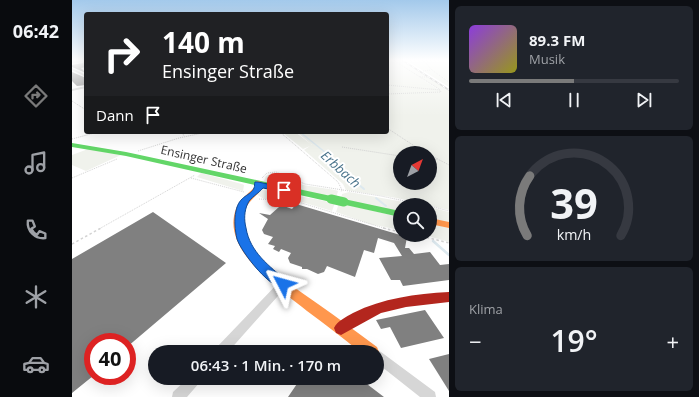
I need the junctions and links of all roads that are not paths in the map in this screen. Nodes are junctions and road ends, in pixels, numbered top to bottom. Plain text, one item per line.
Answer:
1 (84, 87) edge
2 (72, 90) edge
3 (72, 145) edge
4 (258, 184) junction
5 (393, 212) edge
6 (437, 222) edge
7 (449, 225) edge
8 (283, 284) junction
9 (449, 297) edge
10 (341, 328) junction
11 (226, 345) edge
12 (363, 345) edge
13 (384, 361) edge
14 (189, 385) edge
15 (178, 397) edge
16 (430, 397) edge

1 - 2 street
3 - 4 street, Ensinger Straße
4 - 5 street, Ensinger Straße, bridge
4 - 8 street
6 - 7 street
8 - 10 street
8 - 11 street
9 - 10 street
10 - 12 street
13 - 16 street
14 - 15 street

